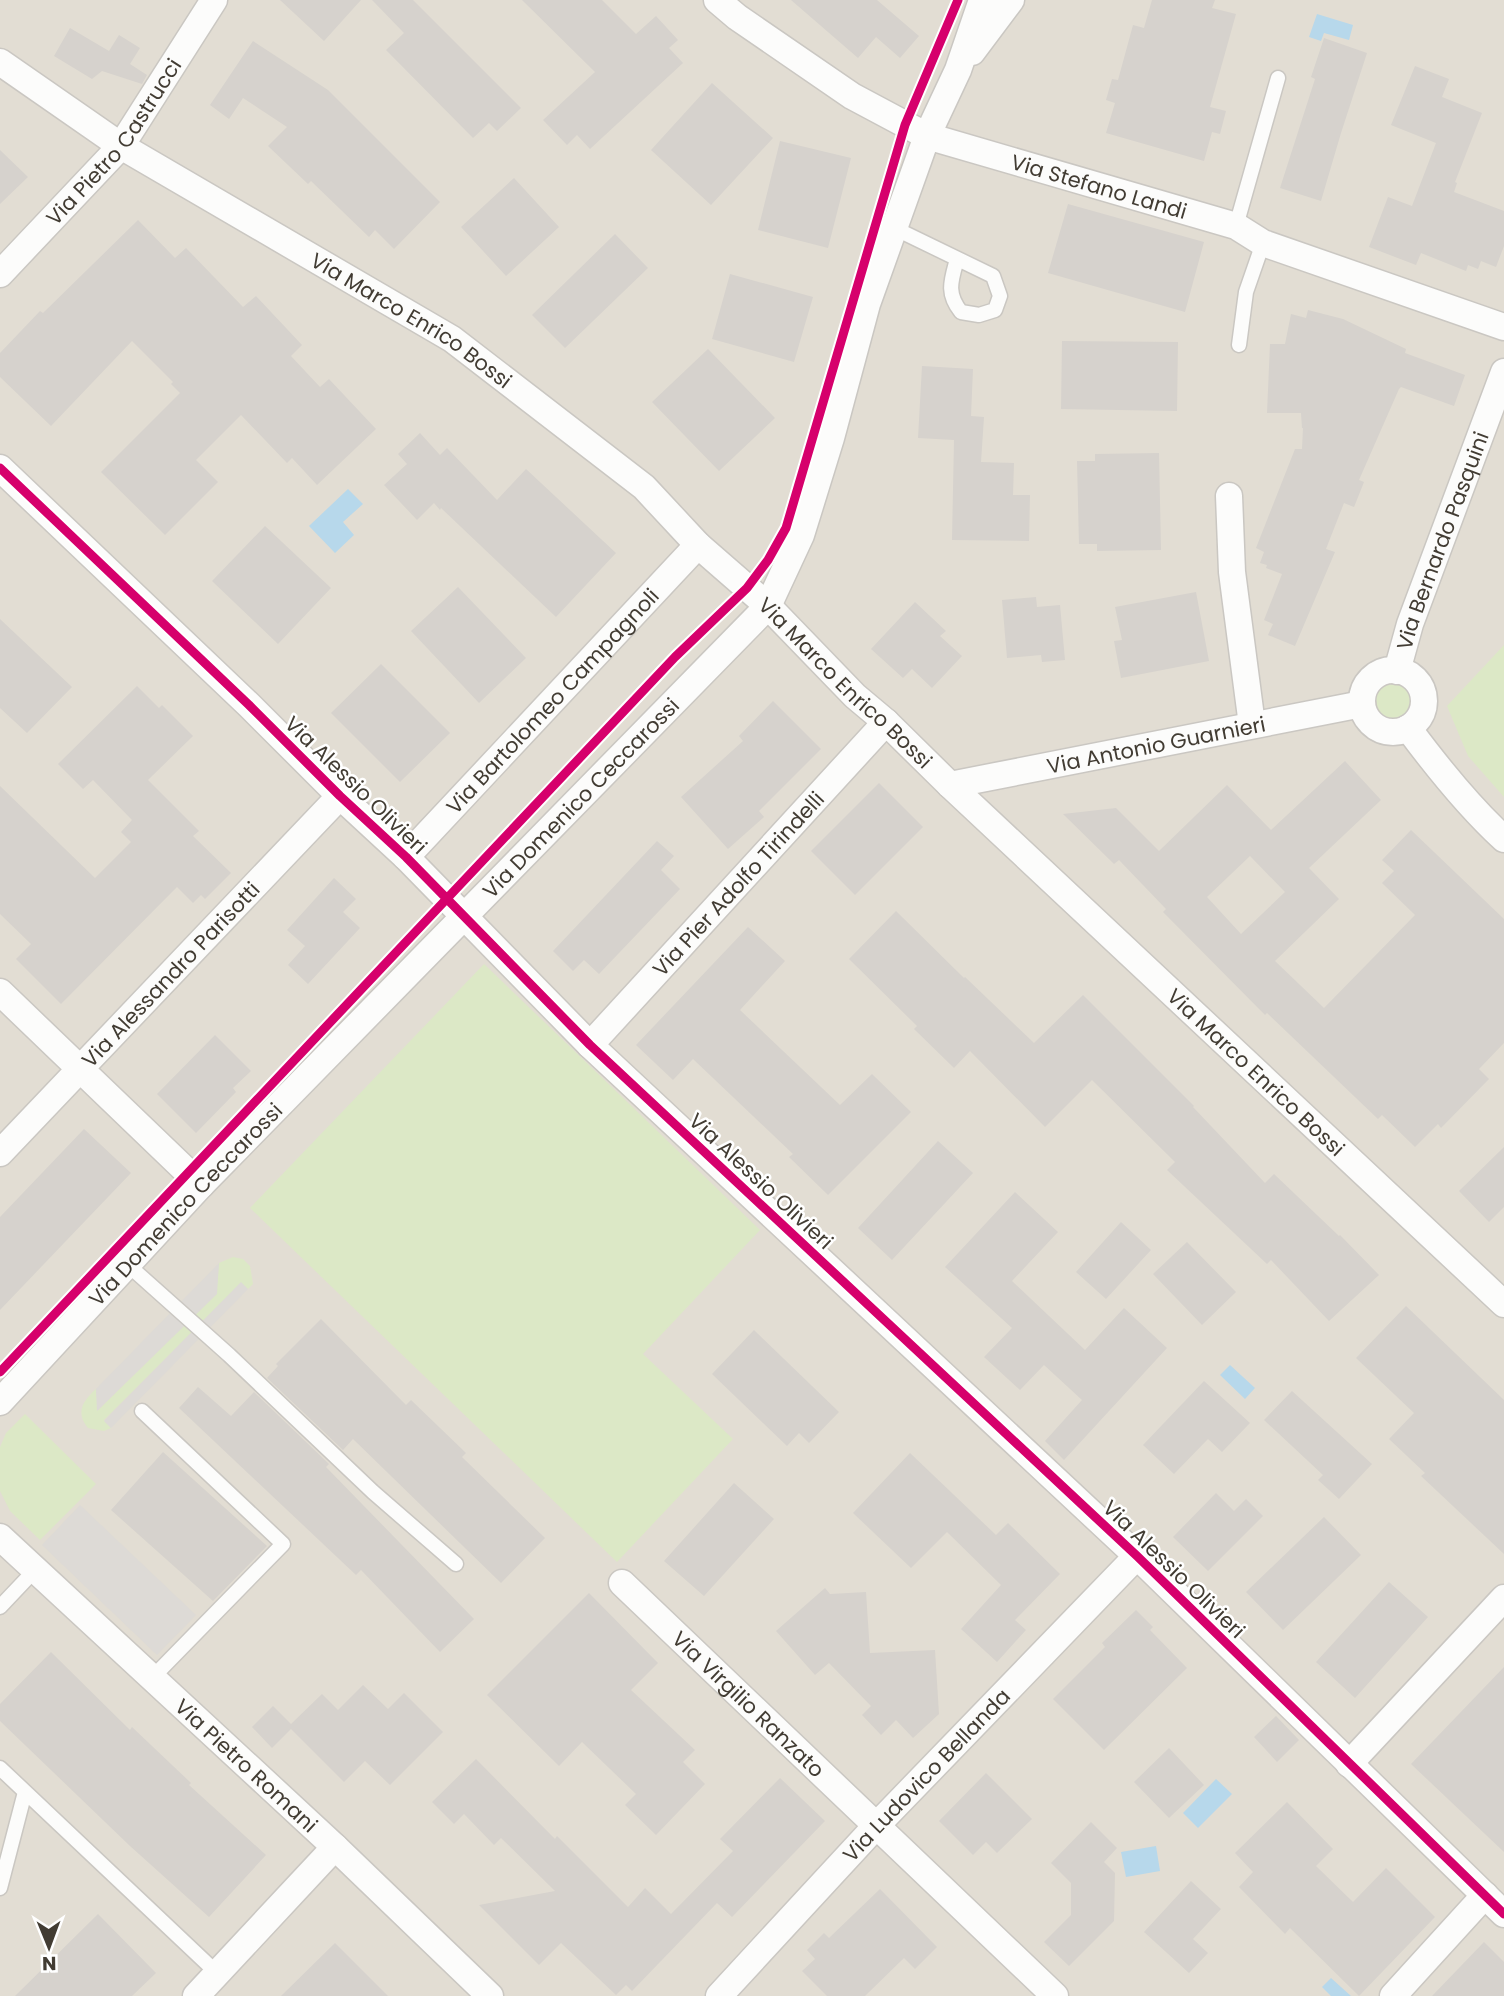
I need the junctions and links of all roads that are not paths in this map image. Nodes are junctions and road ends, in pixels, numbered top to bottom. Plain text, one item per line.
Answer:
1 (214, 0) edge
2 (717, 0) edge
3 (982, 0) edge
4 (1010, 0) edge
5 (0, 62) edge
6 (958, 70) junction
7 (1278, 78) dead end
8 (927, 136) junction
9 (121, 146) junction
10 (1236, 226) junction
11 (894, 228) junction
12 (1263, 243) junction
13 (957, 259) dead end
14 (0, 274) edge
15 (1504, 327) edge
16 (1239, 345) dead end
17 (1504, 372) edge
18 (0, 468) edge
19 (1229, 496) dead end
20 (698, 545) junction
21 (768, 606) junction
22 (1397, 671) junction
23 (1362, 704) junction
24 (886, 722) junction
25 (1252, 725) junction
26 (1408, 728) junction
27 (950, 785) junction
28 (340, 796) junction
29 (1504, 839) edge
30 (406, 857) junction
31 (464, 916) junction
32 (0, 992) edge
33 (590, 1045) junction
34 (81, 1069) junction
35 (0, 1153) edge
36 (201, 1185) junction
37 (127, 1264) junction
38 (1504, 1304) edge
39 (0, 1402) edge
40 (142, 1411) dead end
41 (0, 1537) edge
42 (1137, 1556) junction
43 (456, 1564) dead end
44 (35, 1570) junction
45 (622, 1583) dead end
46 (1504, 1598) edge
47 (0, 1606) edge
48 (152, 1678) junction
49 (1349, 1764) junction
50 (0, 1768) edge
51 (25, 1792) junction
52 (876, 1826) junction
53 (335, 1847) junction
54 (0, 1888) edge
55 (1485, 1895) junction
56 (1504, 1914) edge
57 (217, 1973) junction
58 (196, 1996) edge
59 (489, 1996) edge
60 (719, 1996) edge
61 (1055, 1996) edge
62 (1393, 1996) edge

1 - 9 street, Via Pietro Castrucci
2 - 8 street, Via Stefano Landi
3 - 6 street, Via Domenico Ceccarossi
4 - 6 street, Via Domenico Ceccarossi
5 - 9 street, Via Marco Enrico Bossi
6 - 8 street, Via Domenico Ceccarossi
7 - 10 lane
8 - 10 street, Via Stefano Landi
8 - 11 street, Via Domenico Ceccarossi
9 - 14 street, Via Pietro Castrucci
9 - 20 street, Via Marco Enrico Bossi
10 - 12 street, Via Stefano Landi
11 - 13 lane
11 - 21 street, Via Domenico Ceccarossi
12 - 15 street, Via Stefano Landi
12 - 16 lane
17 - 22 street, Via Bernardo Pasquini
18 - 28 street, Via Alessio Olivieri
19 - 25 street
20 - 21 street, Via Marco Enrico Bossi
20 - 30 street, Via Bartolomeo Campagnoli
21 - 24 street, Via Marco Enrico Bossi
21 - 31 street, Via Domenico Ceccarossi
22 - 23 street
22 - 26 street
23 - 25 street, Via Antonio Guarnieri
23 - 26 street
24 - 27 street, Via Marco Enrico Bossi
24 - 33 street, Via Pier Adolfo Tirindelli
25 - 27 street, Via Antonio Guarnieri
26 - 29 street
27 - 38 street, Via Marco Enrico Bossi
28 - 30 street, Via Alessio Olivieri
28 - 34 street, Via Alessandro Parisotti
30 - 31 street, Via Alessio Olivieri
31 - 33 street, Via Alessio Olivieri
31 - 36 street, Via Domenico Ceccarossi
32 - 34 street
33 - 42 street, Via Alessio Olivieri
34 - 35 street, Via Alessandro Parisotti
34 - 36 street
36 - 37 street, Via Domenico Ceccarossi
37 - 39 street, Via Domenico Ceccarossi
37 - 43 lane
40 - 48 lane
41 - 44 street, Via Pietro Romani
42 - 49 street, Via Alessio Olivieri
42 - 52 street, Via Ludovico Bellanda
44 - 47 lane
44 - 48 street, Via Pietro Romani
45 - 52 street, Via Virgilio Ranzato
46 - 49 street
48 - 53 street, Via Pietro Romani
49 - 55 street, Via Alessio Olivieri
50 - 51 lane
51 - 54 lane
51 - 57 lane
52 - 60 street, Via Ludovico Bellanda
52 - 61 street, Via Virgilio Ranzato
53 - 57 street
53 - 59 street, Via Pietro Romani
55 - 56 street, Via Alessio Olivieri
55 - 62 street
57 - 58 street

